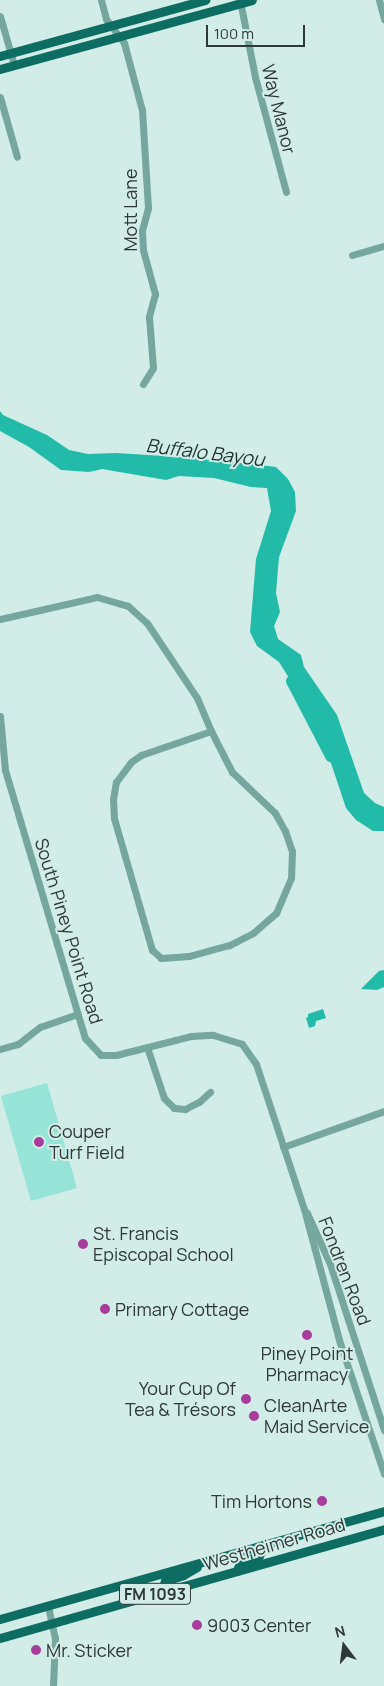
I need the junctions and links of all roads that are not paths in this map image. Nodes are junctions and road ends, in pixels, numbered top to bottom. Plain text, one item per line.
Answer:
1 (101, 0) edge
2 (205, 0) edge
3 (252, 0) edge
4 (379, 0) edge
5 (240, 2) edge
6 (0, 16) edge
7 (384, 19) edge
8 (111, 25) junction
9 (119, 36) junction
10 (10, 54) junction
11 (0, 56) edge
12 (14, 65) junction
13 (0, 69) edge
14 (0, 97) edge
15 (17, 157) dead end
16 (286, 192) dead end
17 (384, 246) edge
18 (352, 255) dead end
19 (143, 384) dead end
20 (0, 619) edge
21 (0, 716) edge
22 (211, 731) junction
23 (3, 771) edge
24 (77, 1014) junction
25 (225, 1037) joint
26 (147, 1046) junction
27 (0, 1049) edge
28 (210, 1092) dead end
29 (384, 1112) edge
30 (283, 1147) junction
31 (304, 1209) junction
32 (384, 1430) edge
33 (384, 1474) edge
34 (384, 1511) edge
35 (384, 1529) edge
36 (264, 1545) junction
37 (203, 1562) junction
38 (237, 1572) junction
39 (161, 1593) junction
40 (48, 1606) junction
41 (0, 1620) edge
42 (53, 1624) junction
43 (0, 1638) edge
44 (53, 1686) edge

1 - 8 street, Mott Lane
2 - 8 main road
3 - 5 main road
4 - 7 street
5 - 9 main road
5 - 16 street, Way Manor
6 - 10 street
8 - 9 street, Mott Lane
8 - 10 main road
9 - 12 main road
9 - 19 street, Mott Lane
10 - 11 main road
10 - 12 street
12 - 13 main road
14 - 15 street
17 - 18 street
20 - 22 street
21 - 23 street, South Piney Point Road
22 - 22 street
23 - 24 street, South Piney Point Road
24 - 26 street, South Piney Point Road
24 - 27 street
25 - 26 street, South Piney Point Road
25 - 30 street, Fondren Road
26 - 28 street
29 - 30 street
30 - 31 street, Fondren Road
31 - 32 street, Fondren Road
31 - 33 street, Fondren Road
34 - 36 main road, Westheimer Road / FM 1093
35 - 38 main road, Westheimer Road / FM 1093
36 - 37 main road, Westheimer Road / FM 1093
36 - 38 main road
37 - 39 main road
37 - 40 main road, Westheimer Road / FM 1093
38 - 39 main road, Westheimer Road / FM 1093
39 - 42 main road, Westheimer Road / FM 1093
40 - 41 main road, Westheimer Road / FM 1093
40 - 42 street
42 - 43 main road, Westheimer Road / FM 1093
42 - 44 street

